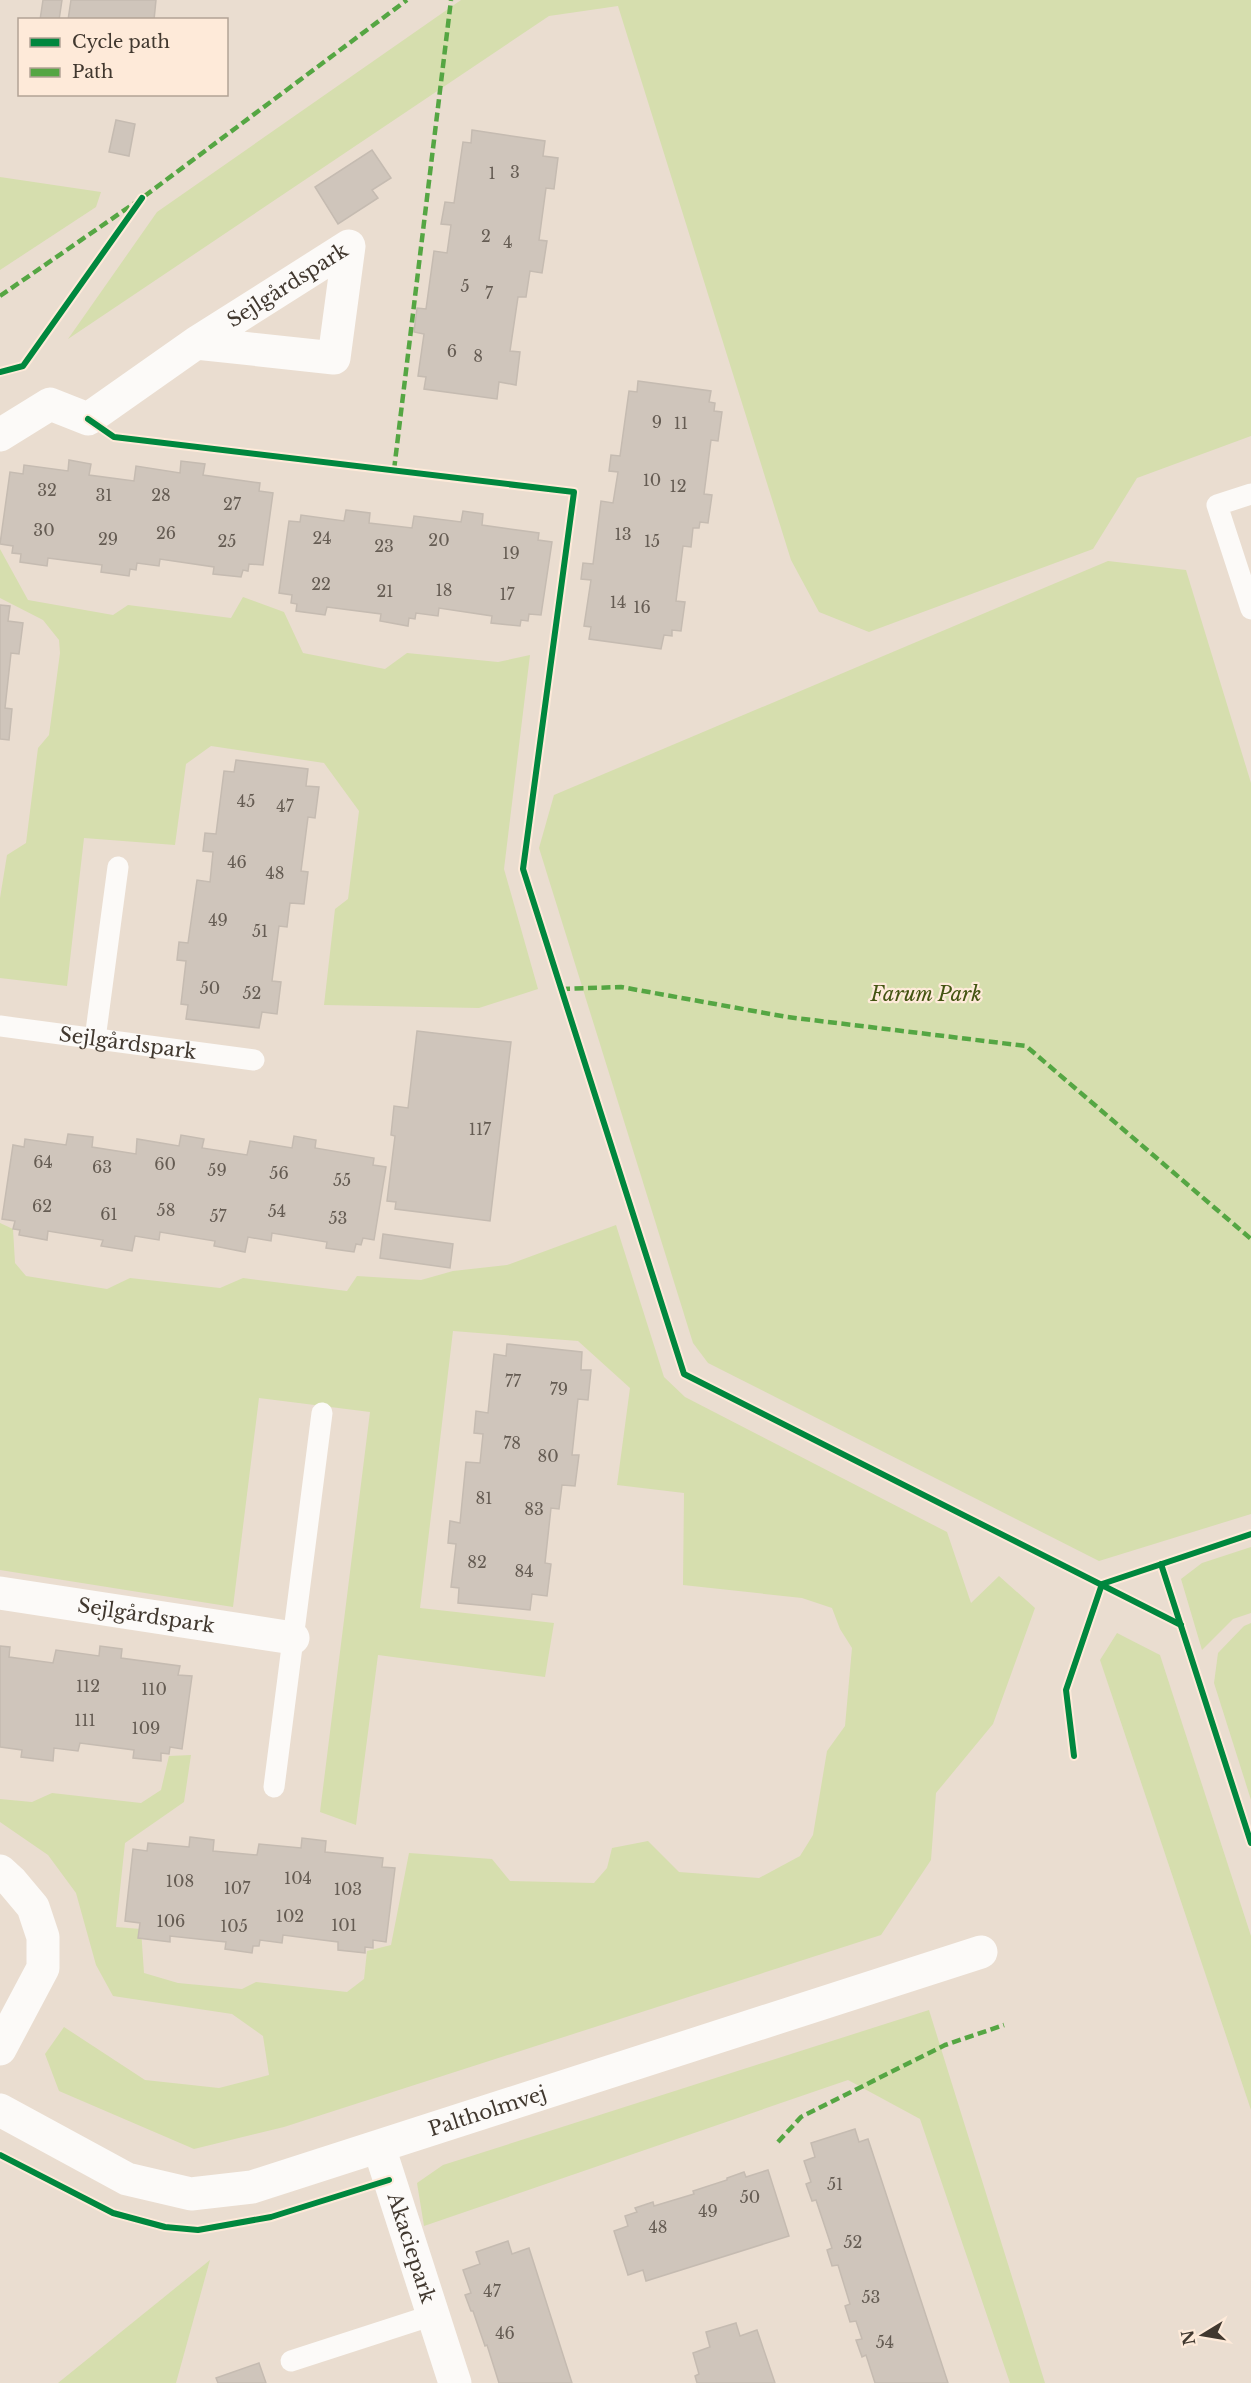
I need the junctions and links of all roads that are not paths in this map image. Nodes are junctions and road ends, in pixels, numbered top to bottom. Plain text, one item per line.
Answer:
1 (196, 343) junction
2 (0, 435) edge
3 (1251, 494) edge
4 (1251, 609) edge
5 (118, 867) dead end
6 (0, 1026) edge
7 (95, 1039) junction
8 (254, 1060) dead end
9 (322, 1413) dead end
10 (0, 1593) edge
11 (293, 1638) junction
12 (274, 1787) dead end
13 (0, 1871) edge
14 (981, 1952) dead end
15 (0, 2049) edge
16 (0, 2110) edge
17 (379, 2147) junction
18 (433, 2315) junction
19 (291, 2361) dead end
20 (455, 2383) edge

1 - 1 street, Sejlgårdspark
1 - 2 street, Sejlgårdspark
3 - 4 lane
5 - 7 lane
6 - 7 lane, Sejlgårdspark
7 - 8 lane, Sejlgårdspark
9 - 11 lane
10 - 11 street, Sejlgårdspark
11 - 12 lane
13 - 15 street
14 - 17 street, Paltholmvej
16 - 17 street, Paltholmvej
17 - 18 street, Akaciepark
18 - 19 lane, Akaciepark
18 - 20 street, Akaciepark

